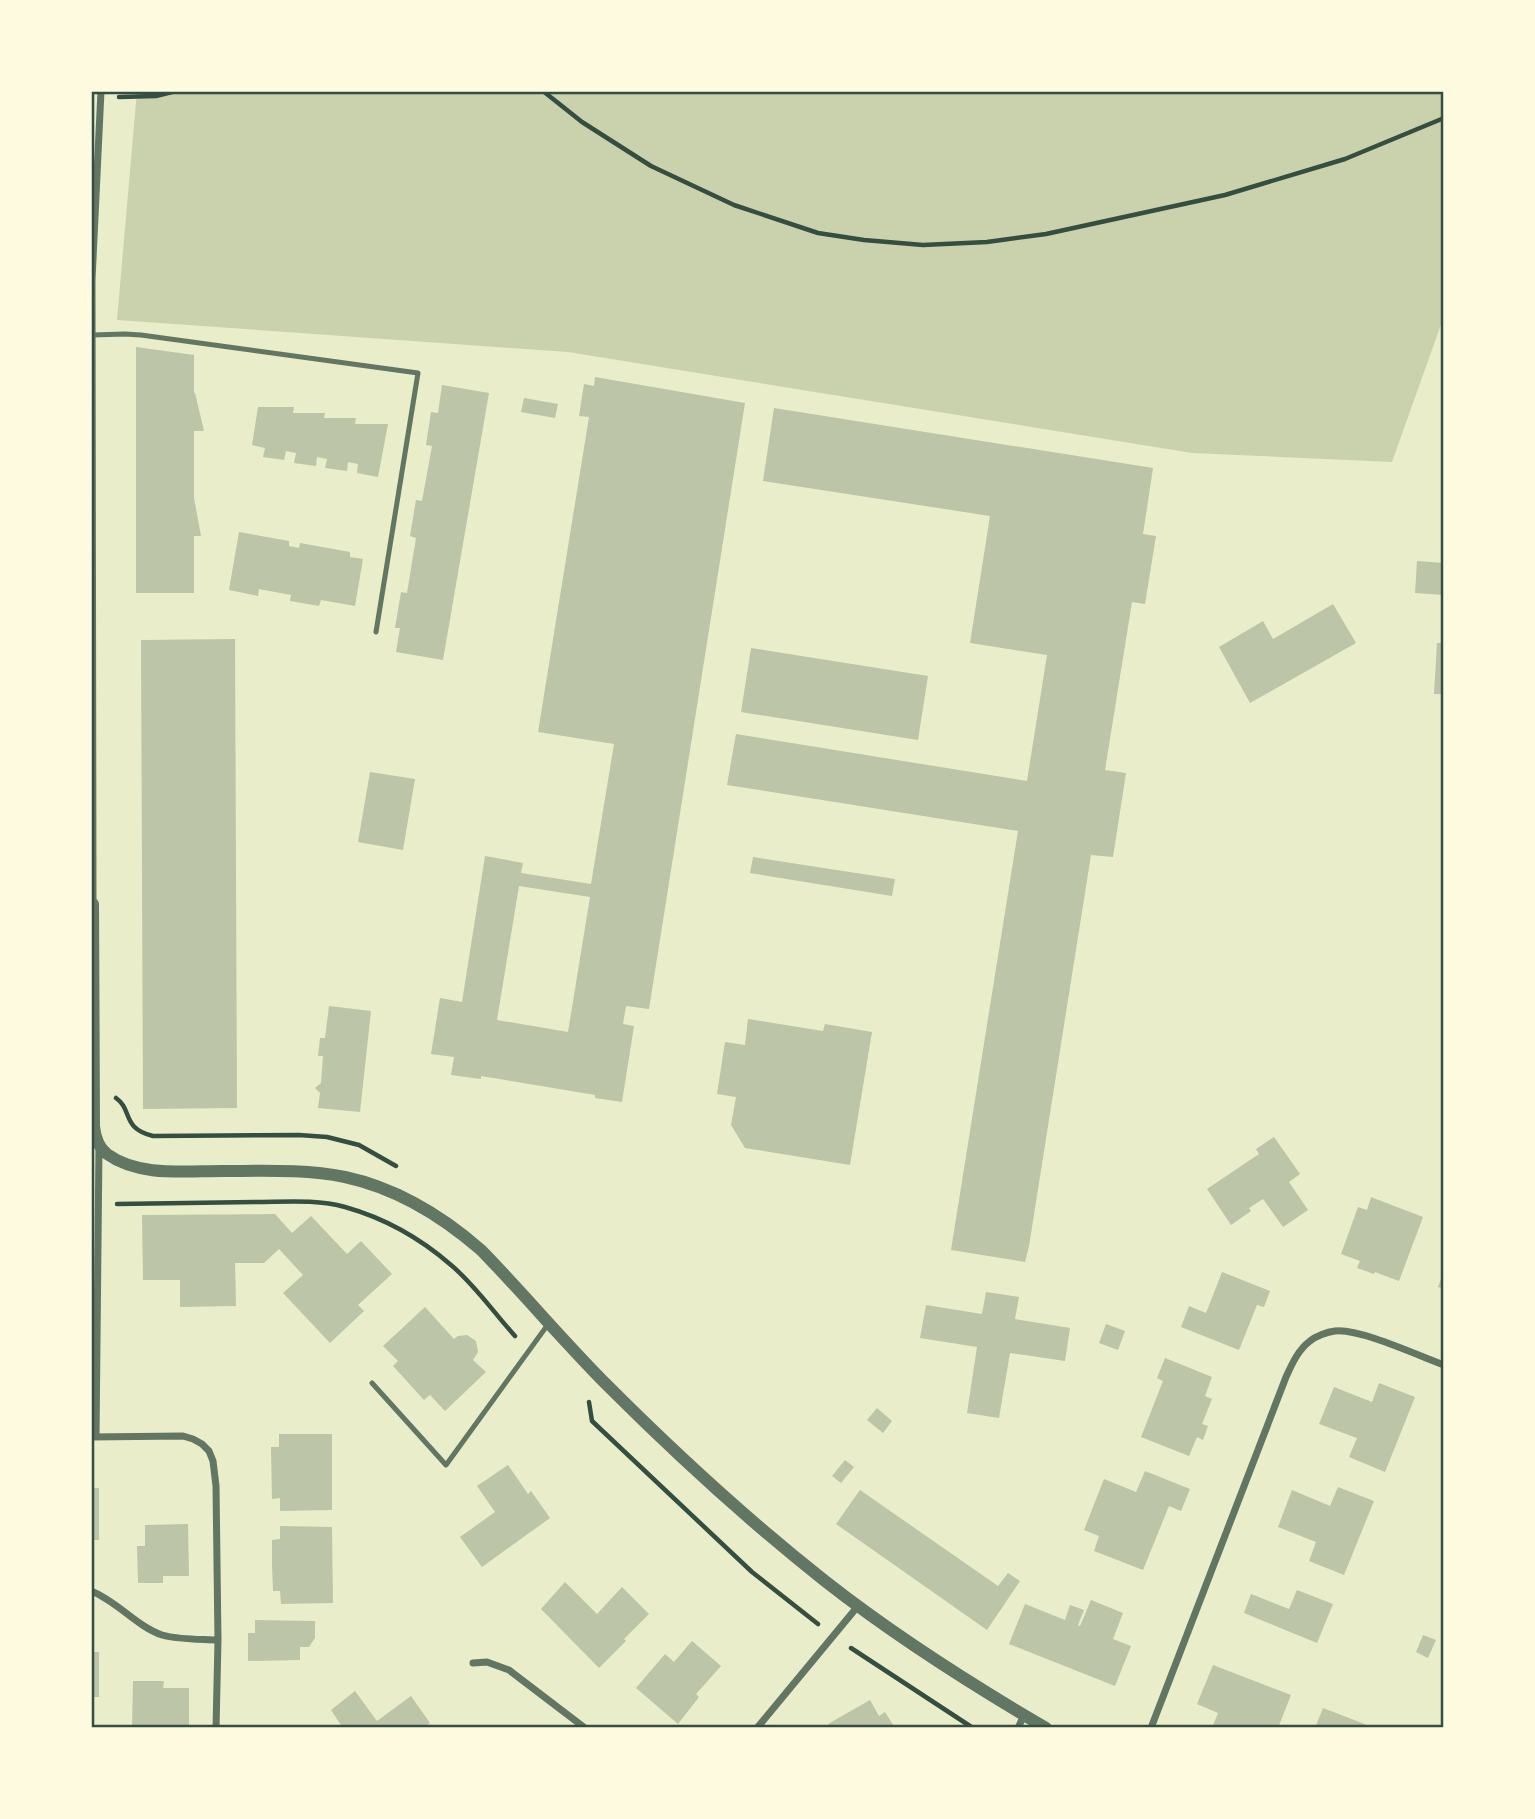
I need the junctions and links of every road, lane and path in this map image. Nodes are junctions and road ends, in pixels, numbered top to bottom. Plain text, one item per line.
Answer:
1 (176, 91) edge
2 (543, 91) edge
3 (101, 94) edge
4 (1444, 118) edge
5 (93, 205) edge
6 (92, 335) edge
7 (376, 632) dead end
8 (92, 821) edge
9 (92, 904) edge
10 (100, 1146) junction
11 (98, 1204) junction
12 (549, 1323) junction
13 (528, 1350) junction
14 (1444, 1365) edge
15 (372, 1383) dead end
16 (607, 1385) junction
17 (94, 1437) edge
18 (91, 1591) edge
19 (858, 1606) junction
20 (834, 1637) junction
21 (218, 1640) junction
22 (473, 1662) dead end
23 (1024, 1715) junction
24 (216, 1728) edge
25 (585, 1728) edge
26 (757, 1728) edge
27 (973, 1728) edge
28 (1018, 1728) edge
29 (1046, 1728) edge
30 (1151, 1728) edge

1 - 3 path
2 - 4 path
3 - 5 street
5 - 6 street
6 - 7 lane
6 - 8 street
8 - 9 street
9 - 10 street
10 - 11 street
10 - 12 street
11 - 13 path
11 - 17 street
12 - 13 lane
12 - 16 street
13 - 15 lane
14 - 30 street
16 - 19 street
16 - 20 path
17 - 21 street
18 - 21 street
19 - 20 street
19 - 23 street
20 - 26 street
20 - 27 path
21 - 24 street
22 - 25 street
23 - 28 street
23 - 29 street

